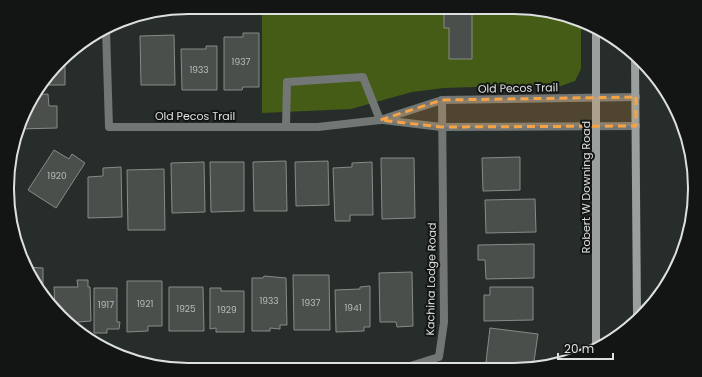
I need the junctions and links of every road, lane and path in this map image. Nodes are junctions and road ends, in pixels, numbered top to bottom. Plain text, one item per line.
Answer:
1 (106, 34) edge
2 (596, 35) edge
3 (635, 63) edge
4 (636, 96) junction
5 (597, 97) junction
6 (442, 100) junction
7 (380, 120) junction
8 (636, 126) junction
9 (286, 127) junction
10 (441, 127) junction
11 (597, 127) junction
12 (637, 312) edge
13 (596, 342) edge
14 (420, 363) edge

1 - 9 street, Old Pecos Trail
2 - 5 main road, Robert W Downing Road
3 - 4 main road
4 - 5 street, Old Pecos Trail
4 - 8 main road
5 - 6 street, Old Pecos Trail
5 - 11 main road, Robert W Downing Road
6 - 7 street, Old Pecos Trail
6 - 10 street, Kachina Lodge Road
7 - 9 street, Old Pecos Trail
7 - 9 street
7 - 10 street, Old Pecos Trail
8 - 11 street, Old Pecos Trail
8 - 12 main road
10 - 11 street, Old Pecos Trail
10 - 14 street, Kachina Lodge Road
11 - 13 main road, Robert W Downing Road

